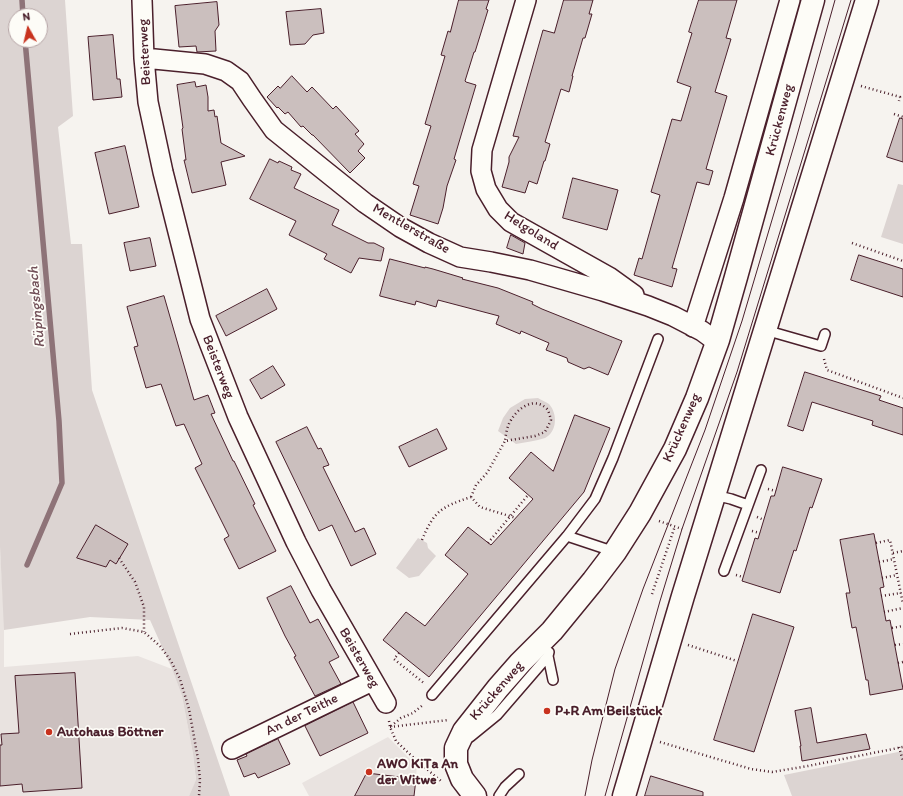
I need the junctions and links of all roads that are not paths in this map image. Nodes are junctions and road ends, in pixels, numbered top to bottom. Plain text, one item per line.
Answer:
1 (142, 0) edge
2 (526, 0) edge
3 (790, 0) edge
4 (813, 0) edge
5 (867, 0) edge
6 (144, 58) junction
7 (648, 306) junction
8 (693, 326) junction
9 (765, 330) junction
10 (824, 334) dead end
11 (658, 339) dead end
12 (717, 342) junction
13 (761, 470) dead end
14 (714, 495) junction
15 (748, 505) junction
16 (567, 536) junction
17 (615, 552) junction
18 (724, 571) dead end
19 (552, 631) junction
20 (548, 656) junction
21 (553, 680) dead end
22 (372, 681) junction
23 (434, 694) road end
24 (386, 704) dead end
25 (456, 748) junction
26 (232, 749) dead end
27 (519, 774) dead end
28 (475, 796) edge
29 (499, 796) edge
30 (624, 796) edge

1 - 6 street, Beisterweg
2 - 7 street, Helgoland
3 - 8 street, Krückenweg
4 - 12 main road, Krückenweg
5 - 9 main road
6 - 7 street, Mentlerstraße
6 - 22 street, Beisterweg
7 - 8 street, Mentlerstraße
8 - 12 street, Mentlerstraße
9 - 10 lane
9 - 14 main road
11 - 16 lane
12 - 17 main road, Krückenweg
13 - 15 lane
14 - 15 lane
14 - 30 main road
15 - 18 lane
16 - 17 lane
16 - 23 lane
17 - 19 main road, Krückenweg
19 - 20 lane
19 - 25 main road, Krückenweg
20 - 21 lane
20 - 25 lane
22 - 24 street, Beisterweg
22 - 26 street, An der Teithe
25 - 28 main road
27 - 29 lane

